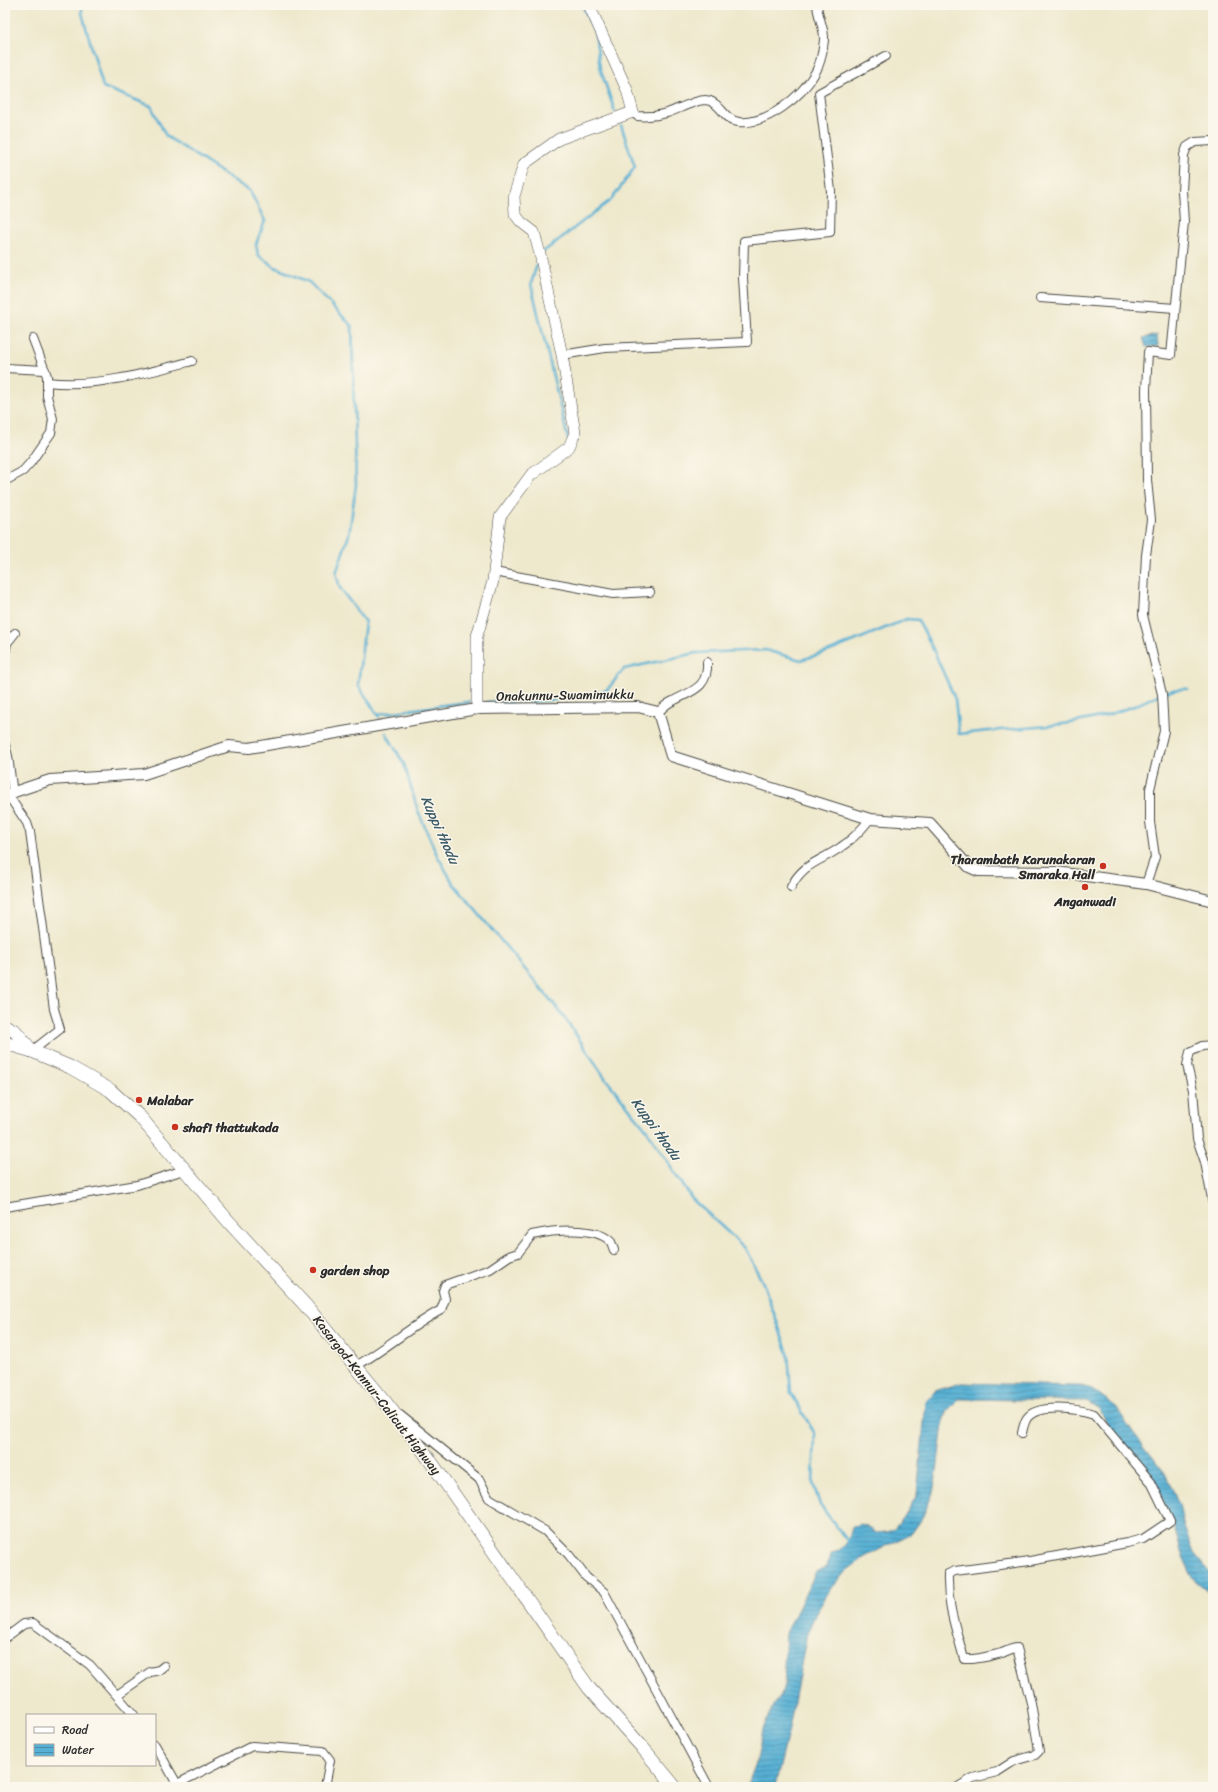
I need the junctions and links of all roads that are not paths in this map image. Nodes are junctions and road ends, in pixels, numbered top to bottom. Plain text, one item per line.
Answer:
1 (589, 5) edge
2 (817, 5) edge
3 (886, 56) dead end
4 (633, 112) junction
5 (1213, 141) edge
6 (1040, 298) dead end
7 (1175, 308) junction
8 (33, 339) dead end
9 (562, 355) junction
10 (192, 361) dead end
11 (5, 368) edge
12 (46, 370) junction
13 (47, 382) junction
14 (5, 481) edge
15 (494, 572) junction
16 (650, 592) dead end
17 (15, 633) dead end
18 (5, 653) edge
19 (707, 662) dead end
20 (477, 709) junction
21 (658, 712) junction
22 (5, 745) edge
23 (8, 794) edge
24 (870, 819) junction
25 (1146, 884) junction
26 (791, 887) dead end
27 (1213, 901) edge
28 (5, 1026) edge
29 (5, 1043) edge
30 (1213, 1045) edge
31 (32, 1051) junction
32 (184, 1170) junction
33 (1213, 1204) edge
34 (5, 1207) edge
35 (614, 1250) dead end
36 (356, 1366) junction
37 (386, 1403) junction
38 (1022, 1433) dead end
39 (5, 1638) edge
40 (164, 1666) dead end
41 (117, 1695) junction
42 (133, 1714) edge
43 (156, 1747) edge
44 (325, 1787) edge
45 (675, 1787) edge
46 (709, 1787) edge
47 (958, 1787) edge

1 - 4 main road
2 - 4 street
3 - 9 street
4 - 9 main road
5 - 7 street
6 - 7 street
7 - 25 street
8 - 12 street
9 - 15 main road
10 - 13 street
11 - 12 street
12 - 13 street
13 - 14 street
15 - 16 street
15 - 20 main road
17 - 18 street
19 - 21 street
20 - 21 street, Onakunnu-Swamimukku
20 - 23 street, Onakunnu-Swamimukku
21 - 24 street
22 - 23 street
23 - 31 street
24 - 25 street
24 - 26 street
25 - 27 street
28 - 31 highway, Kasargod-Kannur-Calicut Highway
29 - 31 highway, Kasargod-Kannur-Calicut Highway
30 - 33 street
31 - 32 highway, Kasargod-Kannur-Calicut Highway
32 - 34 street
32 - 36 highway, Kasargod-Kannur-Calicut Highway
35 - 36 street
36 - 37 highway, Kasargod-Kannur-Calicut Highway
37 - 45 highway, Kasargod-Kannur-Calicut Highway
37 - 46 street
38 - 47 street
39 - 41 street
40 - 41 street
41 - 42 street
43 - 44 street

